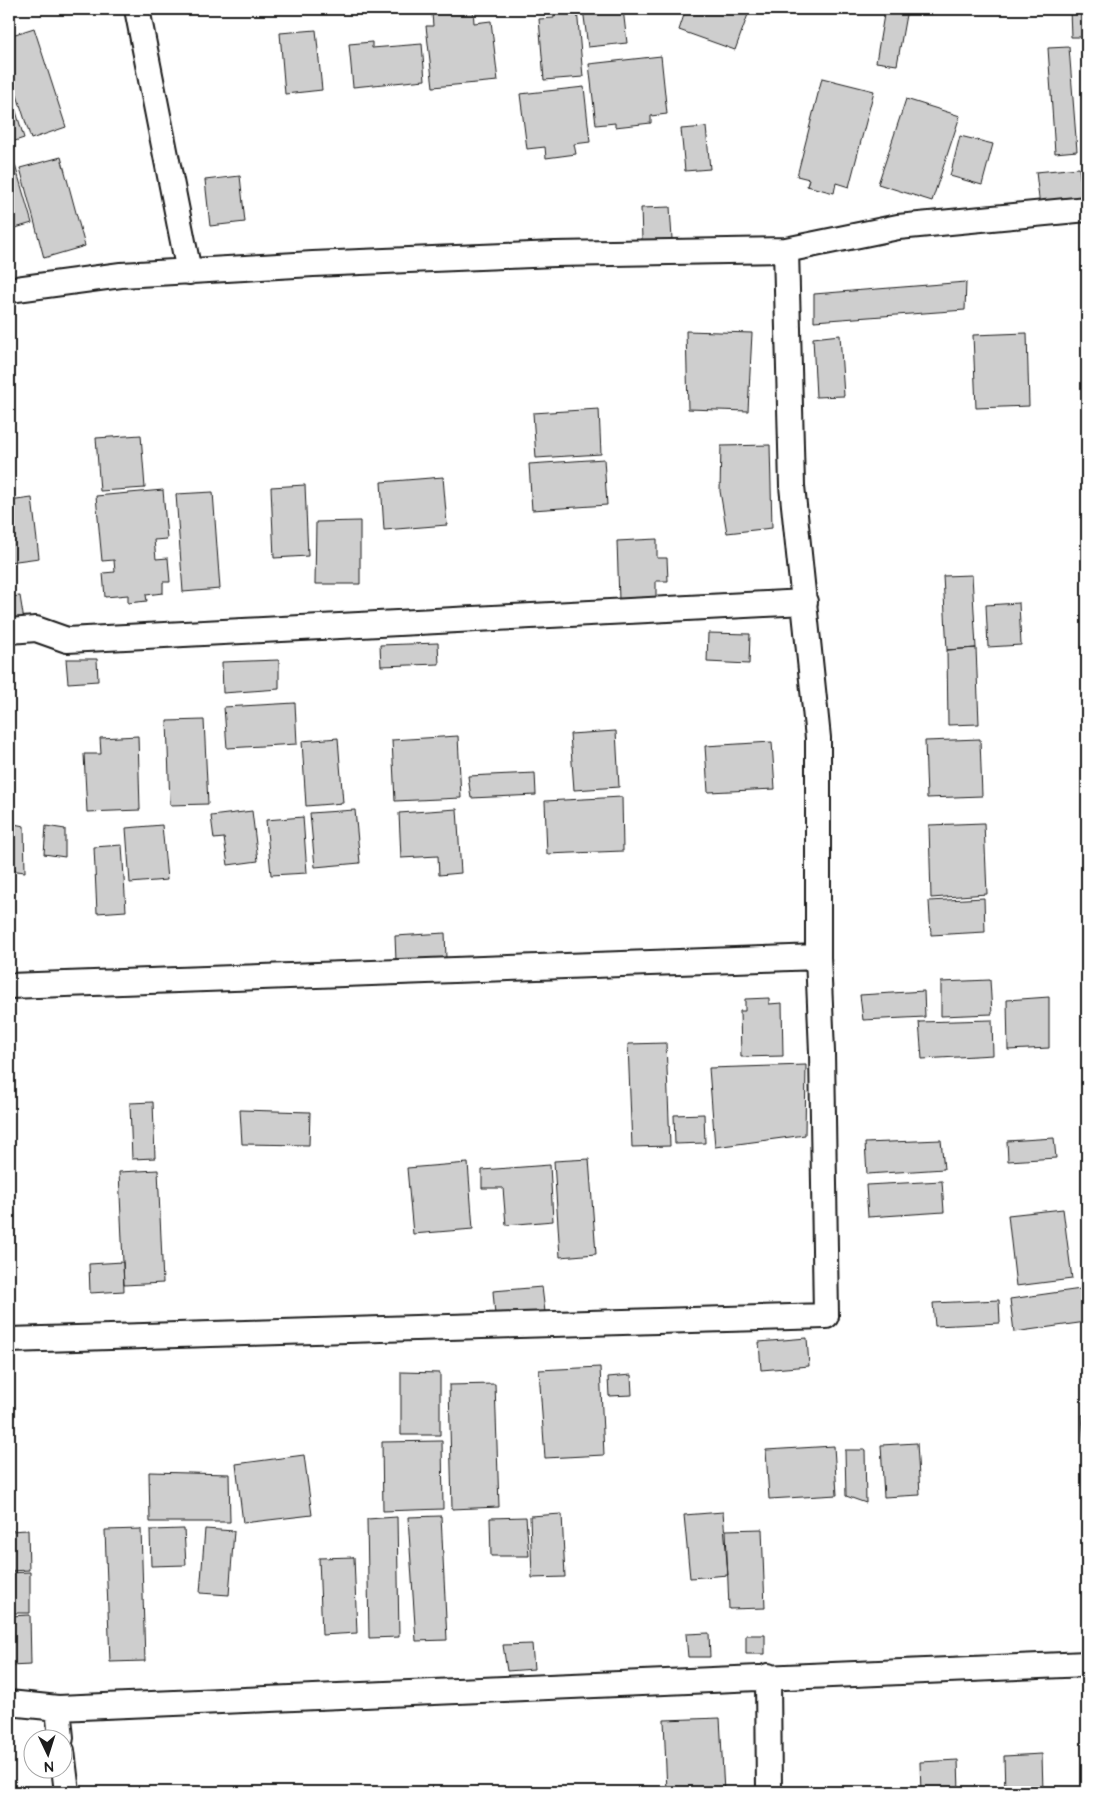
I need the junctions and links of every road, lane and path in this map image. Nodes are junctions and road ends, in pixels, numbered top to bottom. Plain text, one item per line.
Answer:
1 (137, 9) edge
2 (1087, 209) edge
3 (786, 250) junction
4 (190, 272) junction
5 (9, 290) edge
6 (805, 602) junction
7 (9, 631) edge
8 (818, 957) junction
9 (9, 986) edge
10 (9, 1340) edge
11 (1087, 1664) edge
12 (768, 1676) junction
13 (9, 1703) edge
14 (58, 1708) junction
15 (60, 1728) edge
16 (65, 1778) edge
17 (67, 1792) edge
18 (769, 1792) edge

1 - 4 street
2 - 3 street
3 - 4 street
3 - 6 street
4 - 5 street
6 - 7 street
6 - 8 street
8 - 9 street
8 - 10 street
11 - 12 street
12 - 14 street
12 - 18 street
13 - 14 street
14 - 15 street
16 - 17 street

